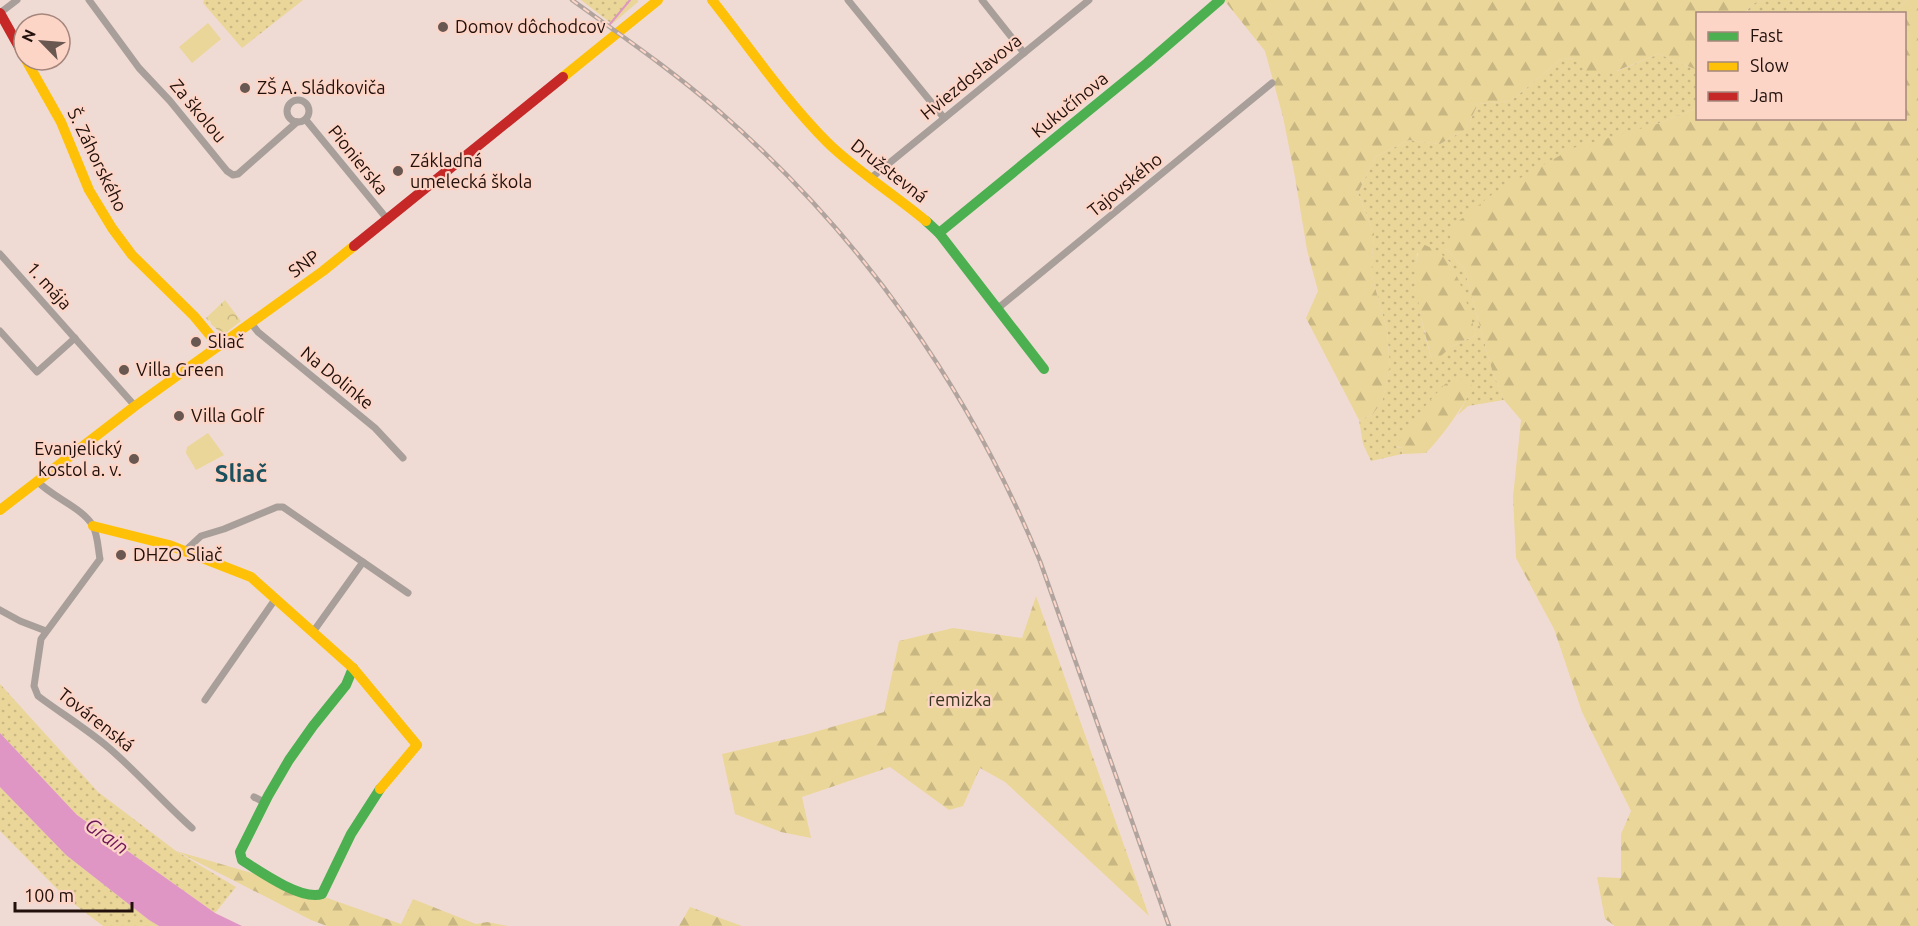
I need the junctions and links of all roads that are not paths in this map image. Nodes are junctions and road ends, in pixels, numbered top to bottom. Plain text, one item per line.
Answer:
1 (17, 0) edge
2 (89, 0) edge
3 (712, 0) edge
4 (848, 0) edge
5 (982, 0) edge
6 (1089, 0) edge
7 (1220, 0) edge
8 (656, 1) edge
9 (0, 13) edge
10 (12, 34) edge
11 (1024, 54) junction
12 (34, 72) edge
13 (1272, 83) dead end
14 (944, 118) junction
15 (306, 120) junction
16 (296, 122) junction
17 (871, 178) junction
18 (388, 220) junction
19 (939, 233) junction
20 (0, 254) edge
21 (997, 309) junction
22 (251, 323) junction
23 (0, 331) edge
24 (75, 338) junction
25 (219, 346) junction
26 (1044, 369) dead end
27 (135, 406) junction
28 (403, 458) dead end
29 (37, 481) junction
30 (1, 507) edge
31 (93, 526) junction
32 (186, 550) junction
33 (363, 562) junction
34 (408, 593) dead end
35 (276, 598) junction
36 (0, 610) edge
37 (46, 631) junction
38 (313, 632) junction
39 (353, 668) junction
40 (205, 700) dead end
41 (192, 828) dead end

1 - 9 street
2 - 16 street, Za školou
3 - 17 street, Družstevná
4 - 14 street
5 - 11 street
6 - 11 street, Hviezdoslavova
7 - 19 street, Kukučínova
8 - 18 street, SNP
9 - 10 street
11 - 14 street, Hviezdoslavova
12 - 25 street, Š. Záhorského
13 - 21 street, Tajovského
14 - 17 street, Hviezdoslavova
15 - 16 street, Pionierska
15 - 16 street, Pionierska
15 - 18 street, Pionierska
17 - 19 street, Družstevná
18 - 22 street, SNP
19 - 21 street, Družstevná
20 - 24 street, 1. mája
21 - 26 street, Družstevná
22 - 25 street, SNP
22 - 28 street, Na Dolinke
23 - 24 street
24 - 27 street, 1. mája
25 - 27 street, SNP
27 - 29 street, SNP
29 - 30 street, SNP
29 - 31 street
31 - 32 street
31 - 37 street, Továrenská
32 - 33 street
32 - 35 street
33 - 34 street
33 - 38 street
35 - 38 street
35 - 40 street
36 - 37 street
37 - 41 street, Továrenská
38 - 39 street
39 - 39 street

